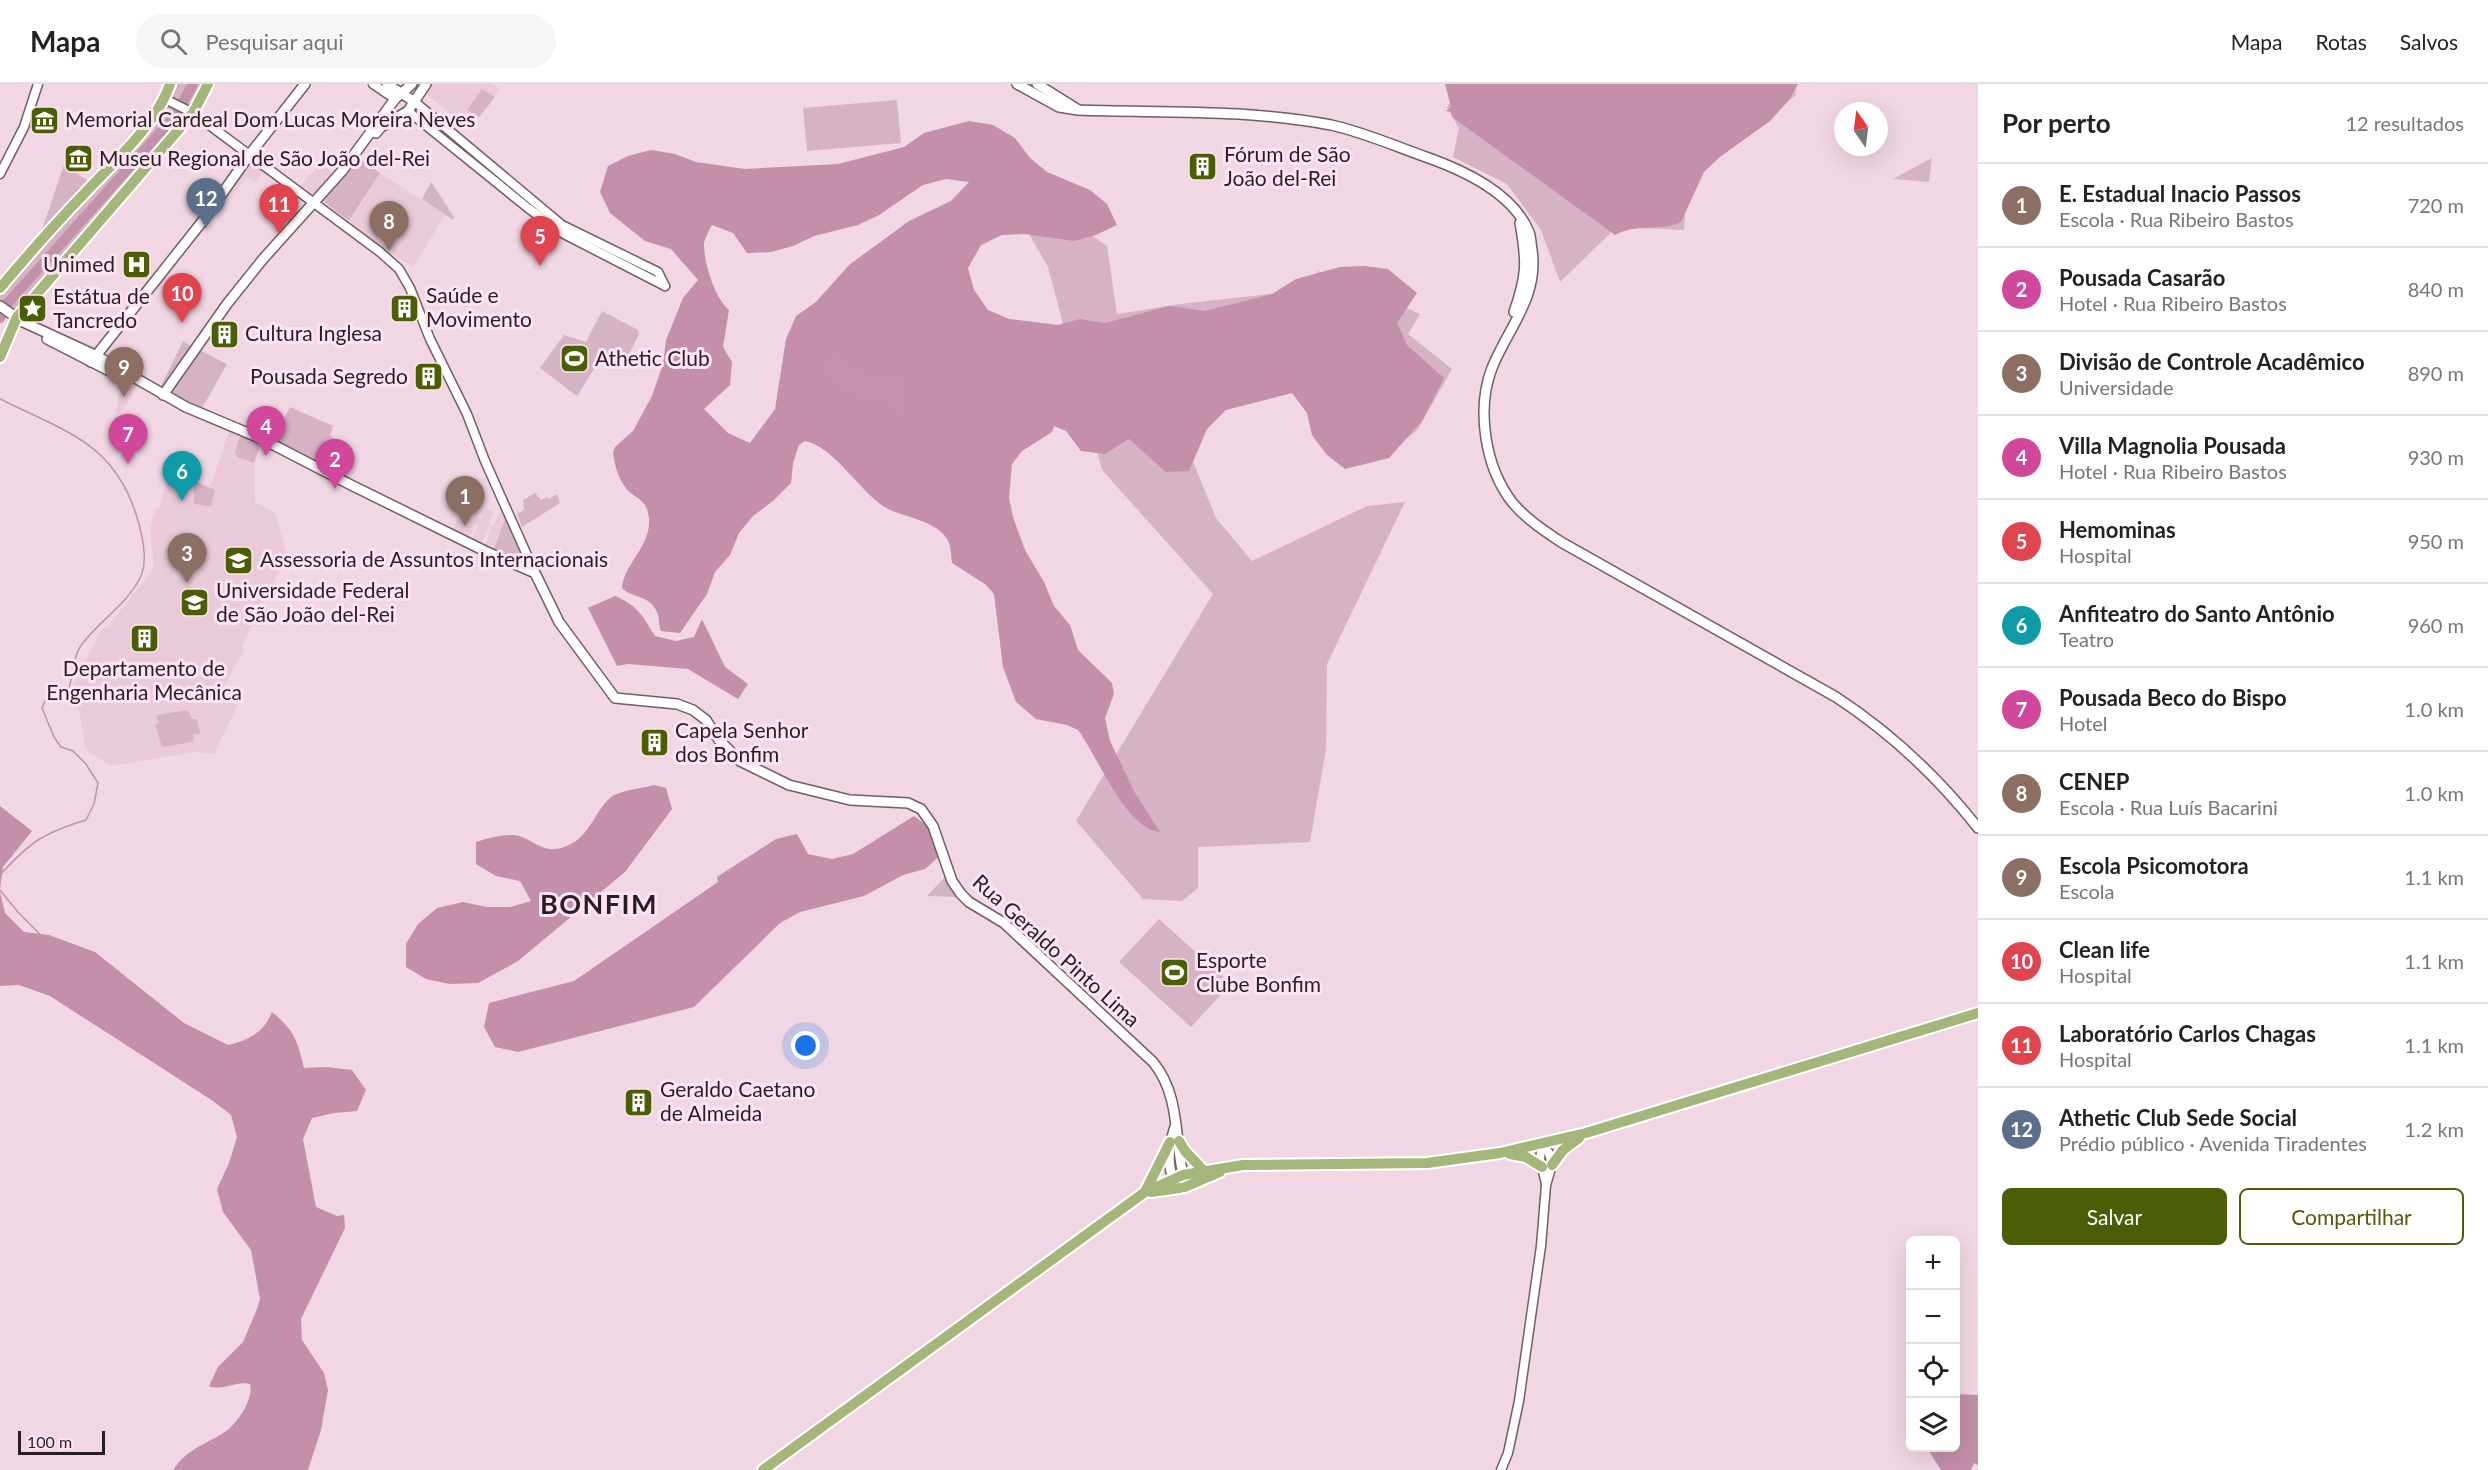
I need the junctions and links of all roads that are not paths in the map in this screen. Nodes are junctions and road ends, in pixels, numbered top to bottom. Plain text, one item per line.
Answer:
1 (38, 84) edge
2 (170, 84) edge
3 (208, 84) edge
4 (305, 84) edge
5 (373, 84) edge
6 (387, 84) edge
7 (412, 84) edge
8 (426, 84) edge
9 (1017, 84) edge
10 (1037, 84) edge
11 (398, 95) junction
12 (167, 100) junction
13 (415, 102) junction
14 (1078, 110) junction
15 (190, 111) junction
16 (408, 111) junction
17 (385, 114) junction
18 (381, 127) junction
19 (363, 144) junction
20 (250, 154) junction
21 (0, 174) edge
22 (315, 204) junction
23 (0, 288) edge
24 (9, 313) edge
25 (0, 357) edge
26 (93, 359) junction
27 (163, 395) junction
28 (535, 573) junction
29 (1978, 828) edge
30 (1978, 1013) edge
31 (1586, 1133) junction
32 (1175, 1142) junction
33 (1542, 1144) junction
34 (1500, 1153) junction
35 (1547, 1166) junction
36 (1228, 1167) junction
37 (1203, 1170) junction
38 (1180, 1182) junction
39 (1145, 1192) junction
40 (1503, 1467) edge
41 (763, 1470) edge

1 - 21 street
2 - 12 highway
3 - 15 highway
4 - 20 main road
5 - 11 street
6 - 11 main road
7 - 11 main road
8 - 13 main road
9 - 14 main road
10 - 14 main road
11 - 13 main road
11 - 16 main road
11 - 17 main road
12 - 15 street
12 - 23 highway
13 - 16 main road
13 - 16 street
14 - 29 main road
15 - 20 street
15 - 24 highway
16 - 18 main road
17 - 18 main road
17 - 19 main road
18 - 19 main road
19 - 22 main road
20 - 22 street
20 - 26 main road
22 - 27 main road
22 - 28 street
24 - 25 highway
24 - 26 main road
26 - 27 main road
27 - 28 main road
28 - 32 main road, Rua Geraldo Pinto Lima
30 - 31 highway
31 - 33 highway
31 - 35 highway
32 - 37 highway
32 - 38 main road, Rua Geraldo Pinto Lima
32 - 39 highway
33 - 34 highway
33 - 35 street
34 - 35 highway
34 - 36 highway
35 - 40 street
36 - 37 highway
36 - 38 highway
37 - 38 highway
38 - 39 highway
39 - 41 highway

